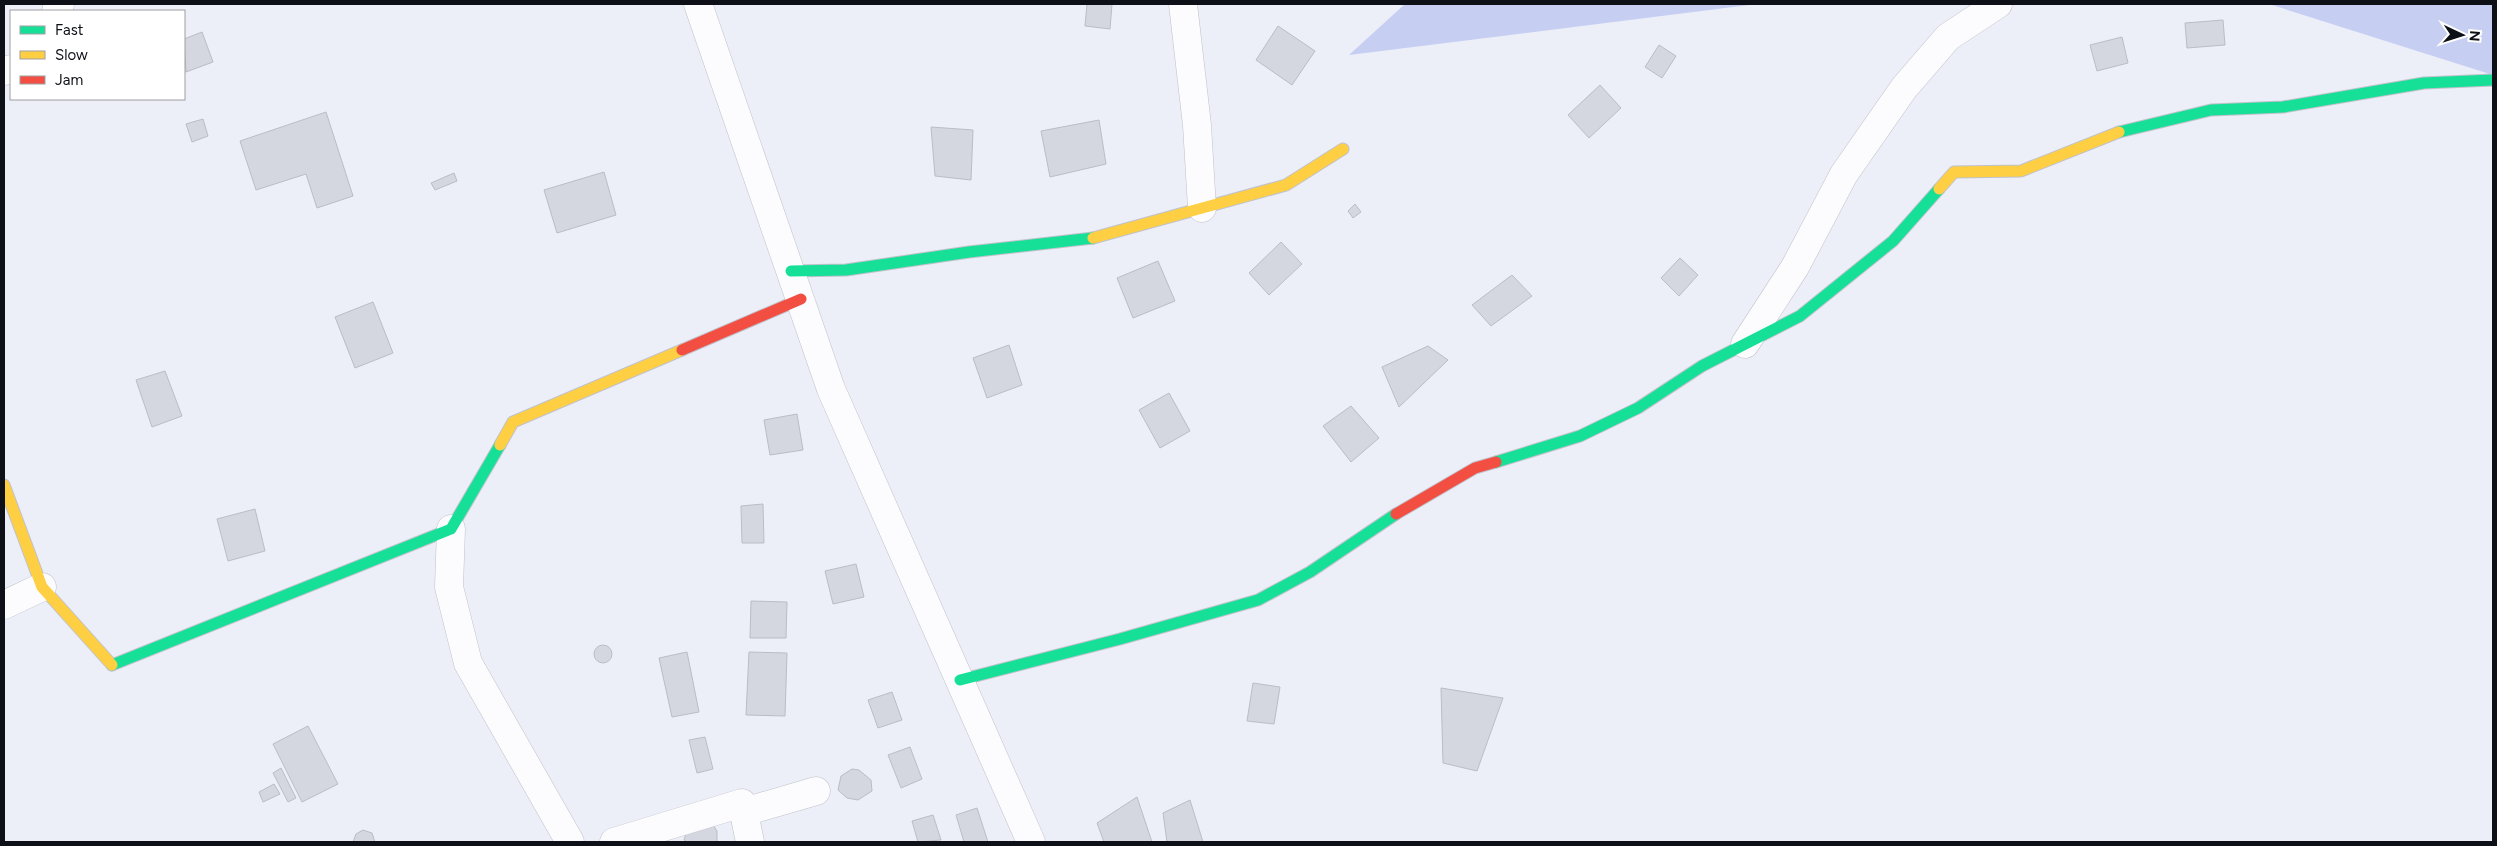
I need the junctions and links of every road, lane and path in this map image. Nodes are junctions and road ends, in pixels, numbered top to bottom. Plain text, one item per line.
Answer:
1 (698, 4) edge
2 (1183, 4) edge
3 (1998, 4) edge
4 (2493, 80) edge
5 (1343, 149) dead end
6 (1202, 208) junction
7 (791, 271) junction
8 (801, 299) junction
9 (1745, 344) junction
10 (4, 485) edge
11 (451, 529) junction
12 (42, 587) junction
13 (4, 605) edge
14 (960, 680) junction
15 (816, 790) dead end
16 (744, 812) junction
17 (570, 842) edge
18 (614, 842) edge
19 (750, 842) edge
20 (1031, 842) edge

1 - 7 street
2 - 6 street
3 - 9 street
4 - 9 street
5 - 6 street
6 - 7 street
7 - 8 street
8 - 11 street
8 - 14 street
9 - 14 street
10 - 12 street
11 - 12 street
11 - 17 street
12 - 13 street
14 - 20 street
15 - 16 street
16 - 18 street
16 - 19 street

